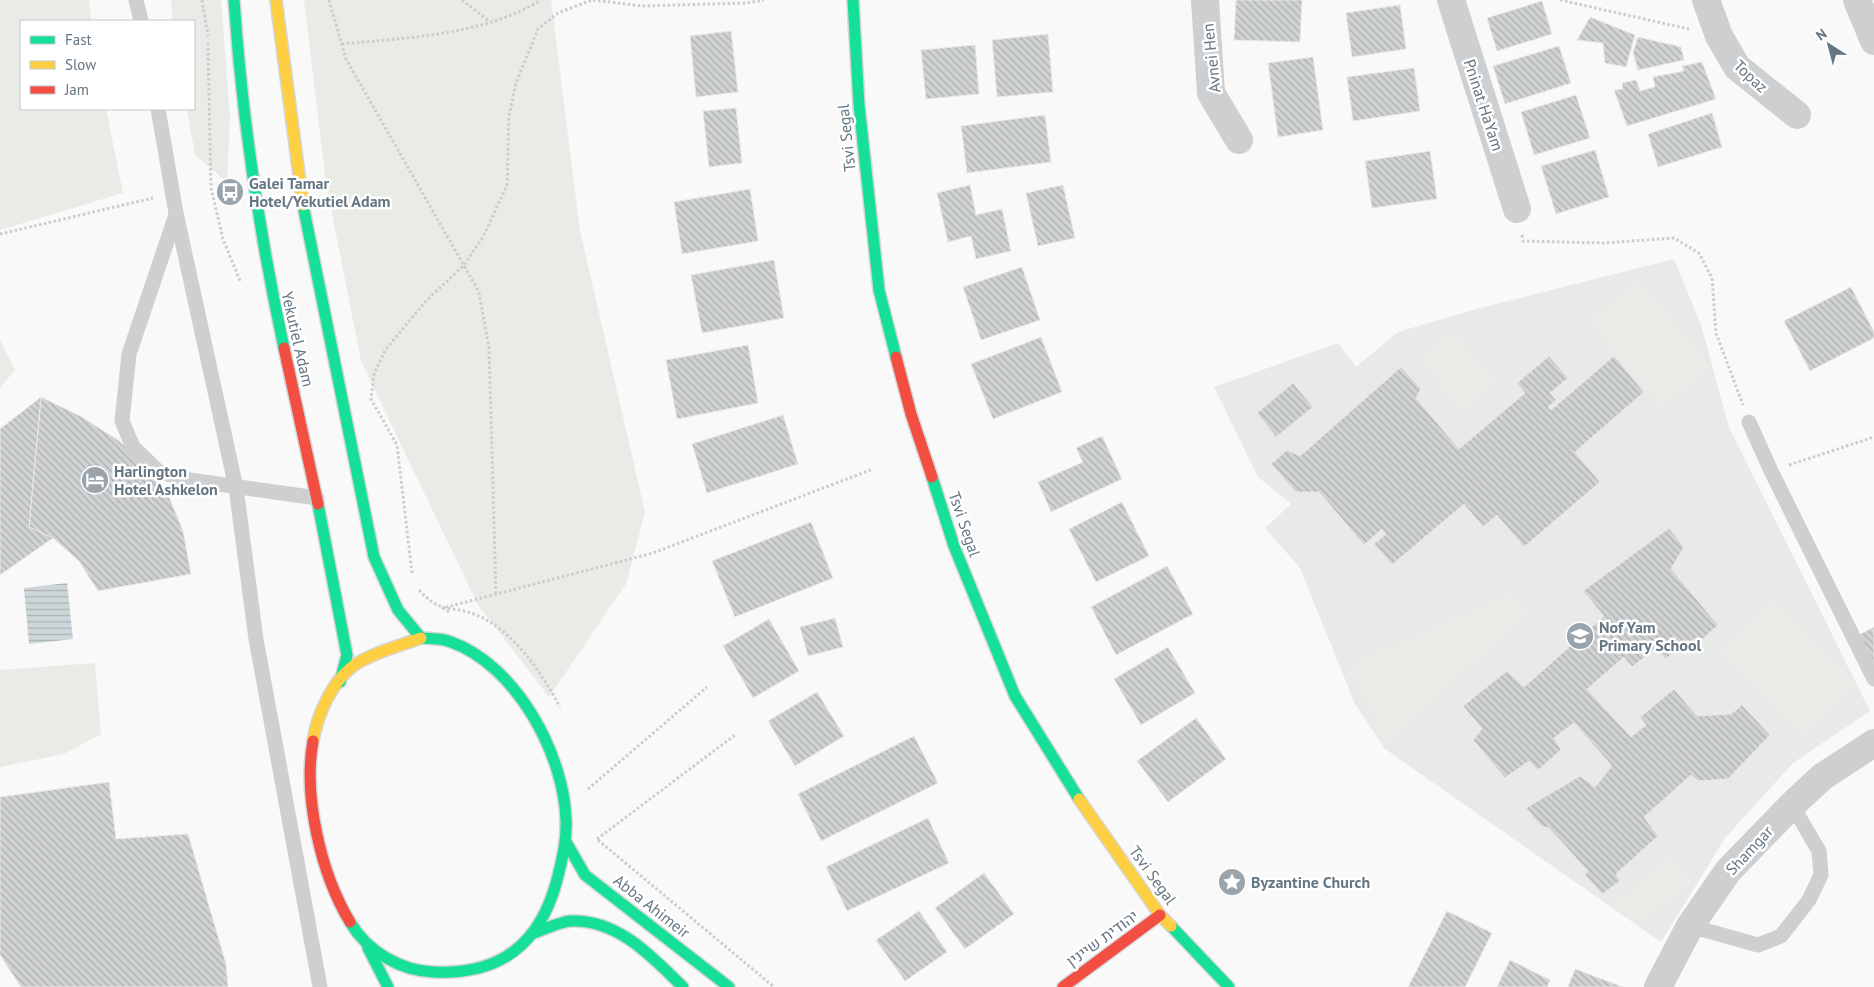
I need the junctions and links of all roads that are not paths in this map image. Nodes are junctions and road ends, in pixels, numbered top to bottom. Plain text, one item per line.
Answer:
1 (136, 0) edge
2 (234, 0) edge
3 (276, 0) edge
4 (853, 0) edge
5 (1205, 0) edge
6 (1451, 0) edge
7 (1706, 0) edge
8 (1857, 0) edge
9 (140, 20) edge
10 (1874, 41) edge
11 (158, 110) edge
12 (1797, 115) dead end
13 (1239, 140) dead end
14 (1517, 210) road end
15 (176, 213) junction
16 (1749, 422) road end
17 (236, 488) junction
18 (317, 498) junction
19 (421, 638) junction
20 (1874, 679) edge
21 (340, 682) junction
22 (1874, 743) edge
23 (1792, 805) junction
24 (566, 842) junction
25 (1160, 915) junction
26 (1690, 926) junction
27 (534, 933) junction
28 (365, 943) junction
29 (320, 987) edge
30 (388, 987) edge
31 (684, 987) edge
32 (729, 987) edge
33 (1062, 987) edge
34 (1229, 987) edge
35 (1658, 987) edge

1 - 9 lane
2 - 18 main road, Yekutiel Adam
3 - 19 main road, Yekutiel Adam
4 - 25 main road, Tsvi Segal
5 - 13 street, Avnei Hen
6 - 14 street, Pninat HaYam
7 - 12 street, Topaz
8 - 10 street
11 - 15 lane
15 - 17 lane
15 - 17 lane
16 - 20 lane
17 - 18 lane
17 - 29 lane
18 - 21 main road, Yekutiel Adam
19 - 21 main road
19 - 24 main road
21 - 28 main road
22 - 23 street, Shamgar
23 - 26 street, Shamgar
23 - 26 lane
24 - 27 main road
24 - 32 main road, Abba Ahimeir
25 - 33 main road, יהודית שיינין
25 - 34 main road, Tsvi Segal
26 - 35 street, Shamgar
27 - 28 main road
27 - 31 main road
28 - 30 main road

